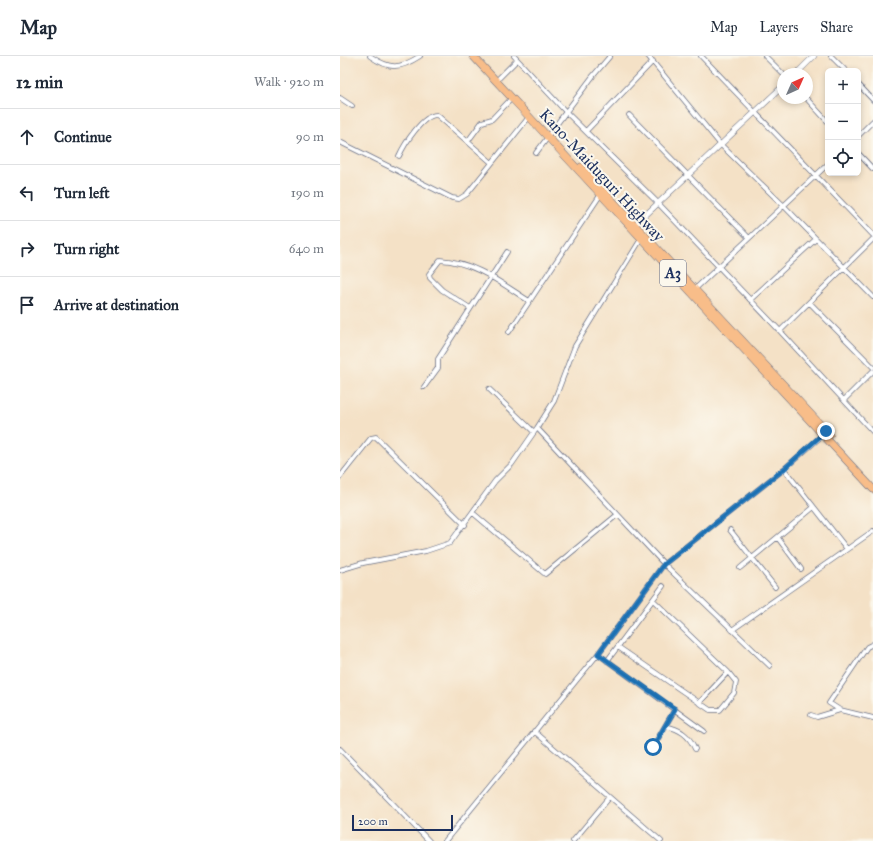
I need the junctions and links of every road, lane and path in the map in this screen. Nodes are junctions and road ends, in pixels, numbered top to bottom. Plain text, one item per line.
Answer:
1 (370, 56) edge
2 (420, 56) edge
3 (473, 56) edge
4 (478, 56) edge
5 (610, 56) edge
6 (648, 56) edge
7 (701, 56) edge
8 (765, 56) edge
9 (814, 56) edge
10 (831, 56) edge
11 (515, 58) edge
12 (654, 61) junction
13 (777, 68) edge
14 (802, 68) edge
15 (843, 68) edge
16 (499, 78) junction
17 (861, 87) edge
18 (777, 92) edge
19 (340, 98) edge
20 (512, 98) junction
21 (873, 100) edge
22 (812, 104) edge
23 (352, 106) dead end
24 (566, 112) junction
25 (755, 112) junction
26 (629, 116) dead end
27 (529, 117) junction
28 (825, 119) edge
29 (873, 121) edge
30 (586, 131) junction
31 (861, 133) edge
32 (549, 135) junction
33 (468, 141) junction
34 (340, 142) edge
35 (720, 144) junction
36 (536, 153) dead end
37 (399, 156) dead end
38 (861, 156) edge
39 (492, 163) junction
40 (825, 167) edge
41 (873, 169) edge
42 (688, 175) junction
43 (817, 175) junction
44 (603, 193) junction
45 (658, 203) junction
46 (784, 206) junction
47 (636, 224) junction
48 (873, 235) edge
49 (749, 238) junction
50 (873, 238) edge
51 (641, 239) junction
52 (816, 239) junction
53 (507, 252) dead end
54 (718, 267) junction
55 (844, 268) junction
56 (491, 276) junction
57 (693, 291) junction
58 (873, 297) edge
59 (750, 300) junction
60 (529, 301) junction
61 (810, 303) junction
62 (470, 308) junction
63 (780, 331) junction
64 (509, 332) dead end
65 (873, 367) edge
66 (873, 371) edge
67 (424, 387) dead end
68 (489, 389) dead end
69 (844, 400) junction
70 (536, 430) junction
71 (873, 432) edge
72 (824, 433) junction
73 (784, 469) junction
74 (340, 477) edge
75 (873, 482) edge
76 (873, 489) edge
77 (814, 507) junction
78 (473, 513) junction
79 (617, 515) junction
80 (464, 525) junction
81 (730, 530) dead end
82 (873, 531) edge
83 (778, 538) junction
84 (847, 549) junction
85 (752, 558) junction
86 (664, 564) junction
87 (740, 568) dead end
88 (801, 569) dead end
89 (340, 570) edge
90 (663, 586) dead end
91 (775, 586) dead end
92 (653, 600) junction
93 (732, 630) junction
94 (873, 644) edge
95 (618, 647) junction
96 (598, 654) junction
97 (607, 661) junction
98 (770, 666) dead end
99 (728, 672) junction
100 (699, 702) junction
101 (675, 709) junction
102 (840, 710) junction
103 (811, 715) dead end
104 (873, 718) edge
105 (665, 726) junction
106 (534, 731) junction
107 (704, 731) dead end
108 (653, 747) dead end
109 (340, 749) edge
110 (696, 749) dead end
111 (610, 797) junction
112 (429, 841) edge
113 (445, 841) edge
114 (573, 841) edge
115 (661, 841) edge

1 - 2 street
3 - 20 highway, Kano-Maiduguri Highway / A3
4 - 16 highway, Kano-Maiduguri Highway / A3
5 - 24 street
6 - 12 street
7 - 25 street
8 - 13 street
9 - 14 street
10 - 15 street
11 - 16 street
11 - 24 street
12 - 30 street
12 - 35 street
16 - 32 highway, Kano-Maiduguri Highway / A3
17 - 21 street
18 - 25 street
19 - 23 street
20 - 27 highway, Kano-Maiduguri Highway / A3
20 - 33 street
22 - 28 street
24 - 30 street
24 - 32 street
25 - 35 street
25 - 43 street
26 - 42 street
27 - 32 highway, Kano-Maiduguri Highway / A3
27 - 39 street
29 - 31 street
30 - 45 street
32 - 36 street
32 - 44 highway, Kano-Maiduguri Highway / A3
33 - 37 street
33 - 39 street
34 - 39 street
35 - 42 street
35 - 46 street
38 - 41 street
40 - 43 street
42 - 45 street
42 - 49 street
43 - 46 street
43 - 48 street
44 - 47 highway, Kano-Maiduguri Highway / A3
44 - 51 highway, Kano-Maiduguri Highway / A3
44 - 60 street
45 - 47 street
45 - 54 street
46 - 49 street
46 - 52 street
47 - 57 highway, Kano-Maiduguri Highway / A3
49 - 54 street
50 - 55 street
51 - 57 highway, Kano-Maiduguri Highway / A3
51 - 70 street
52 - 55 street
52 - 59 street
53 - 56 street
54 - 57 street
54 - 59 street
55 - 58 street
55 - 61 street
56 - 60 street
56 - 62 street
56 - 62 street
57 - 72 highway, Kano-Maiduguri Highway / A3
59 - 63 street
60 - 64 street
61 - 63 street
61 - 65 street
62 - 67 street
63 - 69 street
66 - 69 street
68 - 70 street
69 - 71 street
70 - 78 street
70 - 79 street
72 - 73 street
72 - 75 highway, Kano-Maiduguri Highway / A3
72 - 76 highway, Kano-Maiduguri Highway / A3
73 - 77 street
73 - 86 street
74 - 80 street
77 - 83 street
77 - 84 street
78 - 79 street
78 - 80 street
79 - 86 street
80 - 89 street
81 - 85 street
82 - 84 street
83 - 85 street
83 - 88 street
84 - 93 street
85 - 87 street
85 - 91 street
86 - 93 street
86 - 96 street
90 - 92 street
92 - 95 street
92 - 99 street
93 - 98 street
94 - 102 street
95 - 97 street
95 - 100 street
96 - 97 street
96 - 106 street
97 - 101 street
99 - 100 street
99 - 100 street
101 - 105 street
101 - 107 street
102 - 103 street
102 - 104 street
105 - 108 street
105 - 110 street
106 - 111 street
106 - 113 street
109 - 112 street
111 - 114 street
111 - 115 street

